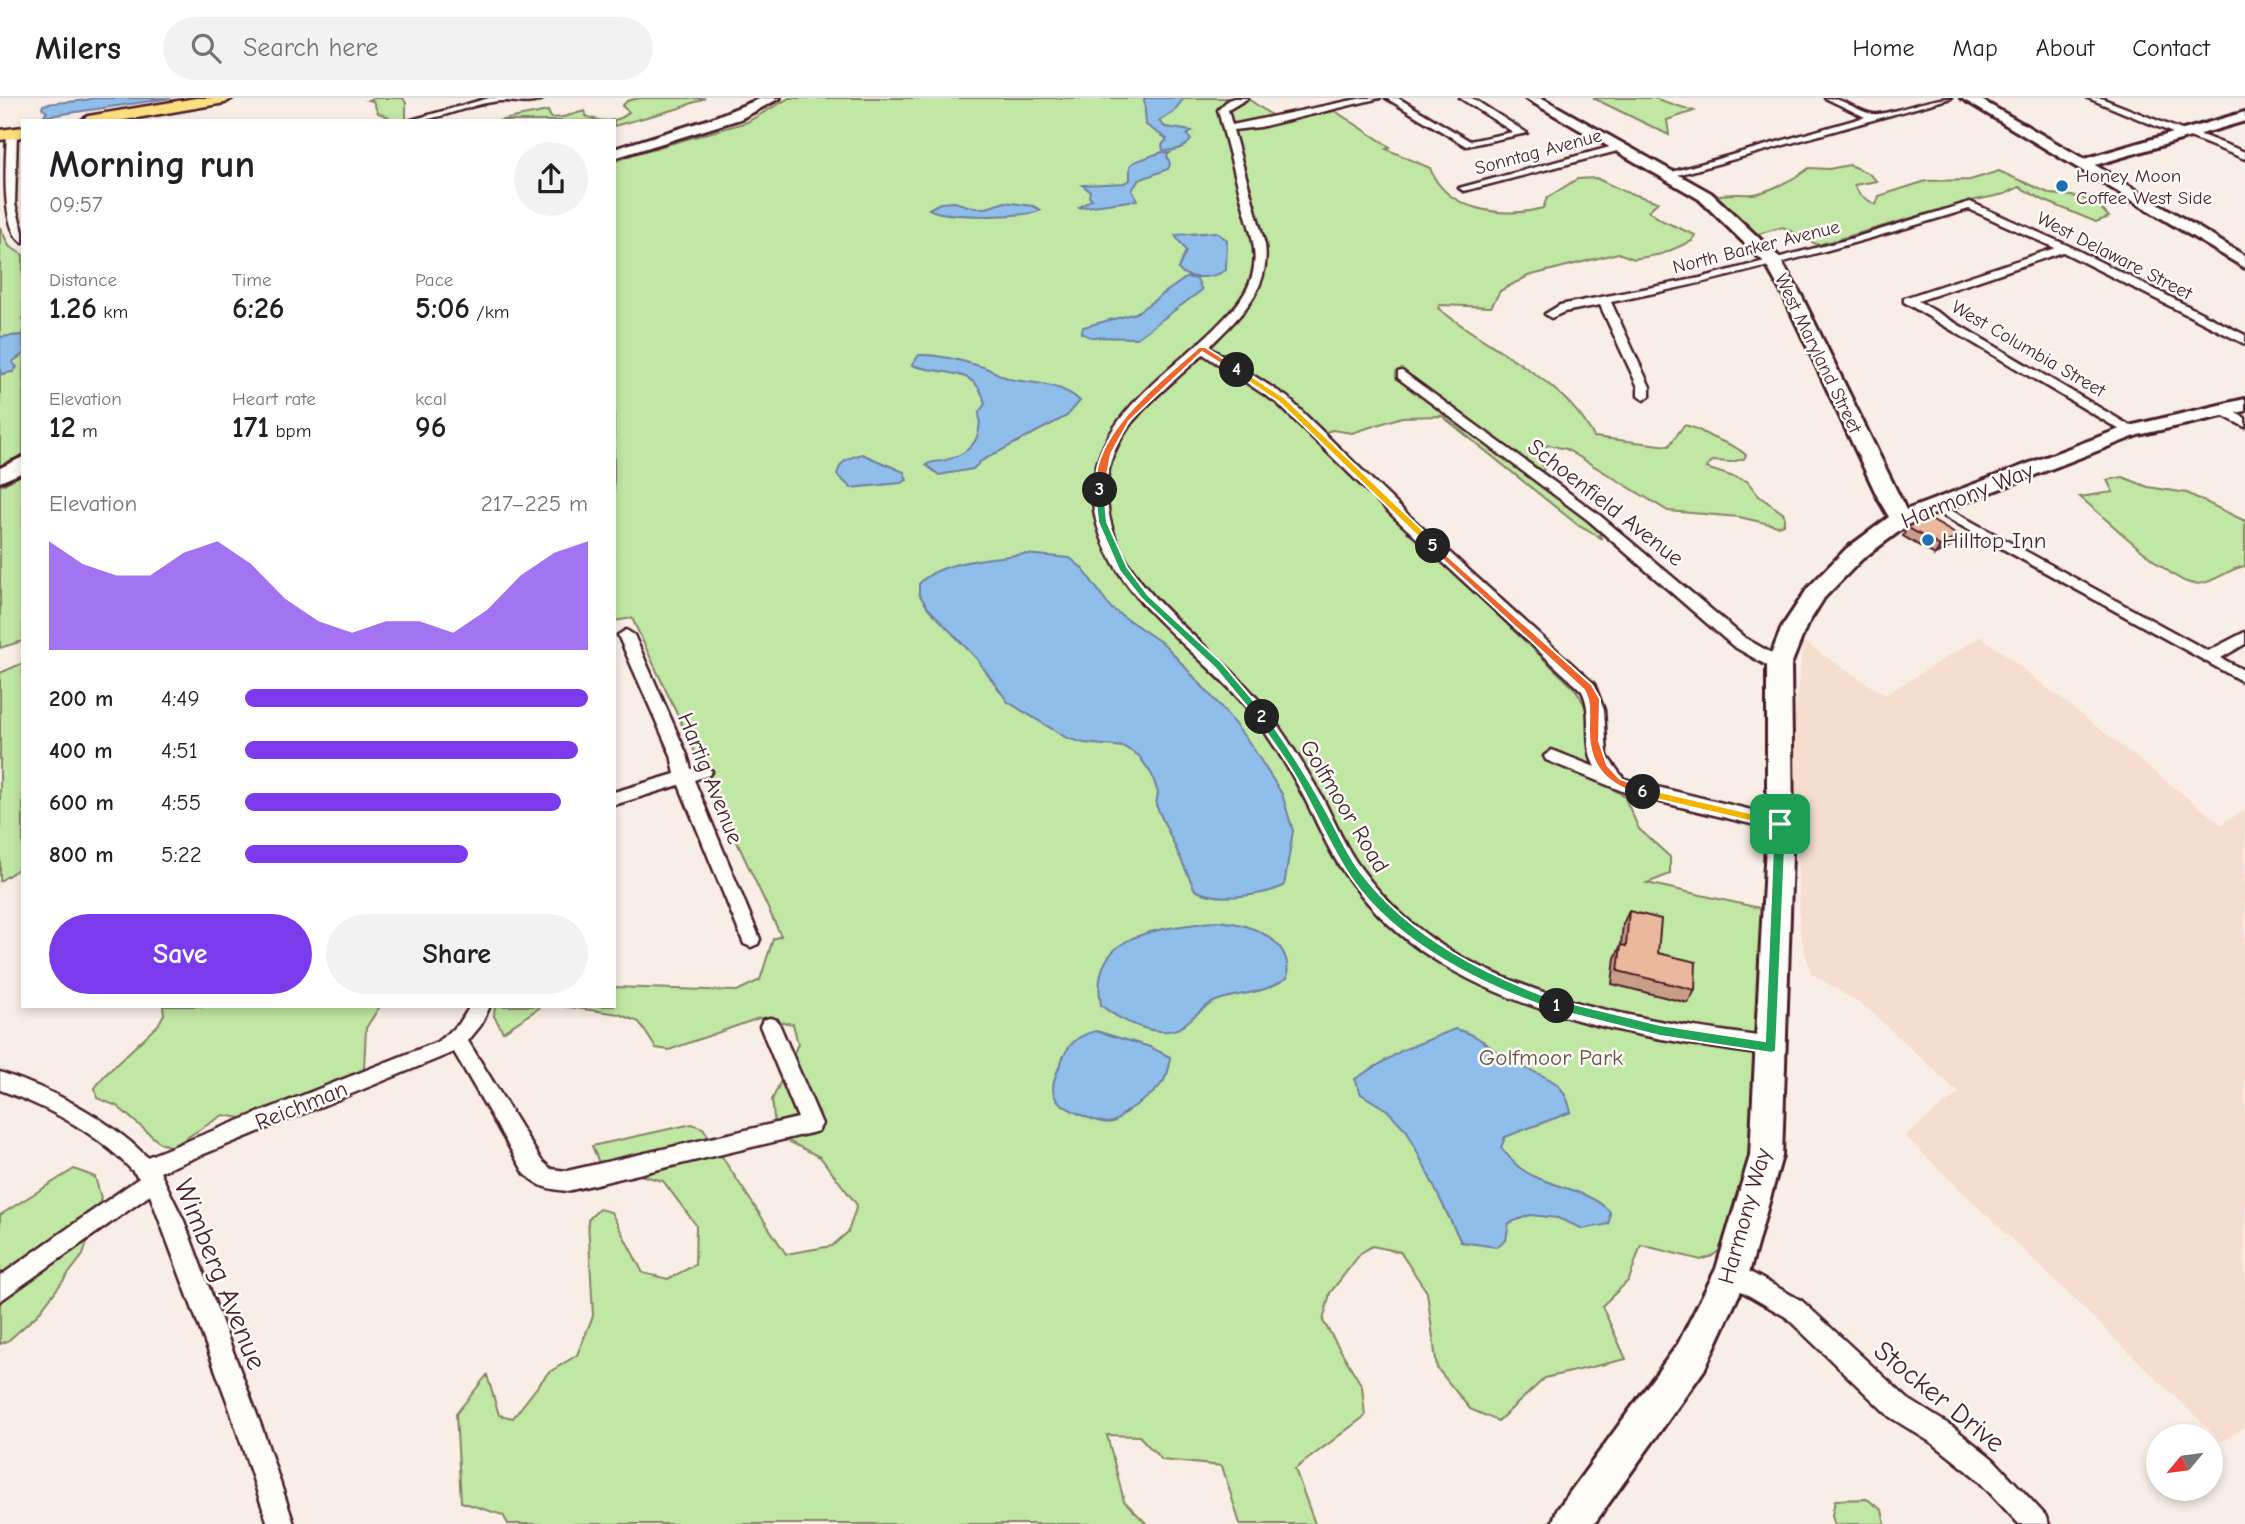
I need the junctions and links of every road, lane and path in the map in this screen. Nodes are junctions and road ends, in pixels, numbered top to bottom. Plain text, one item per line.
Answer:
1 (225, 98) edge
2 (501, 98) edge
3 (539, 98) edge
4 (773, 98) edge
5 (1375, 98) edge
6 (1391, 98) edge
7 (1465, 98) edge
8 (1532, 98) edge
9 (1830, 98) edge
10 (1947, 98) edge
11 (1968, 98) edge
12 (2093, 98) edge
13 (1237, 100) edge
14 (2245, 116) edge
15 (1874, 118) junction
16 (100, 119) edge
17 (419, 119) edge
18 (1229, 128) junction
19 (11, 133) edge
20 (2186, 133) junction
21 (1621, 147) junction
22 (616, 153) edge
23 (2245, 156) edge
24 (21, 160) edge
25 (10, 162) junction
26 (2083, 164) junction
27 (1670, 174) junction
28 (1464, 188) dead end
29 (1968, 206) joint
30 (18, 218) edge
31 (21, 238) edge
32 (2065, 248) junction
33 (1772, 260) junction
34 (2245, 262) edge
35 (1604, 300) junction
36 (1550, 314) dead end
37 (2245, 340) edge
38 (1202, 348) junction
39 (1402, 375) dead end
40 (1644, 396) dead end
41 (2238, 412) edge
42 (2132, 430) junction
43 (21, 464) edge
44 (0, 476) edge
45 (1934, 505) junction
46 (1902, 519) junction
47 (626, 635) dead end
48 (2245, 637) edge
49 (2208, 657) junction
50 (1779, 665) junction
51 (2245, 678) edge
52 (1552, 756) dead end
53 (703, 771) dead end
54 (684, 777) junction
55 (1616, 782) junction
56 (616, 798) edge
57 (1780, 824) junction
58 (751, 939) dead end
59 (479, 1008) edge
60 (771, 1026) dead end
61 (457, 1040) junction
62 (1772, 1047) junction
63 (0, 1081) edge
64 (148, 1174) junction
65 (1732, 1273) junction
66 (0, 1290) edge
67 (281, 1524) edge
68 (1571, 1524) edge
69 (2036, 1524) edge

1 - 16 main road
2 - 3 street
2 - 17 street
4 - 22 main road
5 - 18 street
6 - 7 street
8 - 21 street, West Maryland Street
9 - 15 street
10 - 15 street
11 - 26 street
12 - 20 street
13 - 18 street, Golfmoor Road
14 - 20 main road
15 - 27 street
18 - 38 street, Golfmoor Road
19 - 25 street
20 - 23 street
20 - 26 main road
21 - 27 street, West Maryland Street
21 - 28 street, Sonntag Avenue
24 - 25 street
25 - 30 street
26 - 34 street
27 - 33 street, West Maryland Street
29 - 32 street, West Delaware Street
29 - 33 street, North Barker Avenue
30 - 31 street
32 - 37 street, West Delaware Street
32 - 42 street, West Columbia Street
33 - 35 street, North Barker Avenue
33 - 46 street, West Maryland Street
35 - 36 street, North Barker Avenue
35 - 40 street
38 - 55 street
38 - 62 street, Golfmoor Road
39 - 50 street, Schoenfield Avenue
41 - 42 street, Harmony Way
42 - 45 street, Harmony Way
43 - 44 street
45 - 46 street, Harmony Way
45 - 49 street
46 - 50 street, Harmony Way
47 - 54 street, Hartig Avenue
48 - 49 street
49 - 51 street
50 - 57 street, Harmony Way
52 - 55 street
53 - 54 street
54 - 56 street
54 - 58 street, Hartig Avenue
55 - 57 street
57 - 62 street, Harmony Way
59 - 61 street
60 - 61 street
61 - 64 street, Reichman
62 - 65 street, Harmony Way
63 - 64 street, Wimberg Avenue
64 - 66 street, Reichman
64 - 67 street, Wimberg Avenue
65 - 68 street, Harmony Way
65 - 69 street, Stocker Drive

